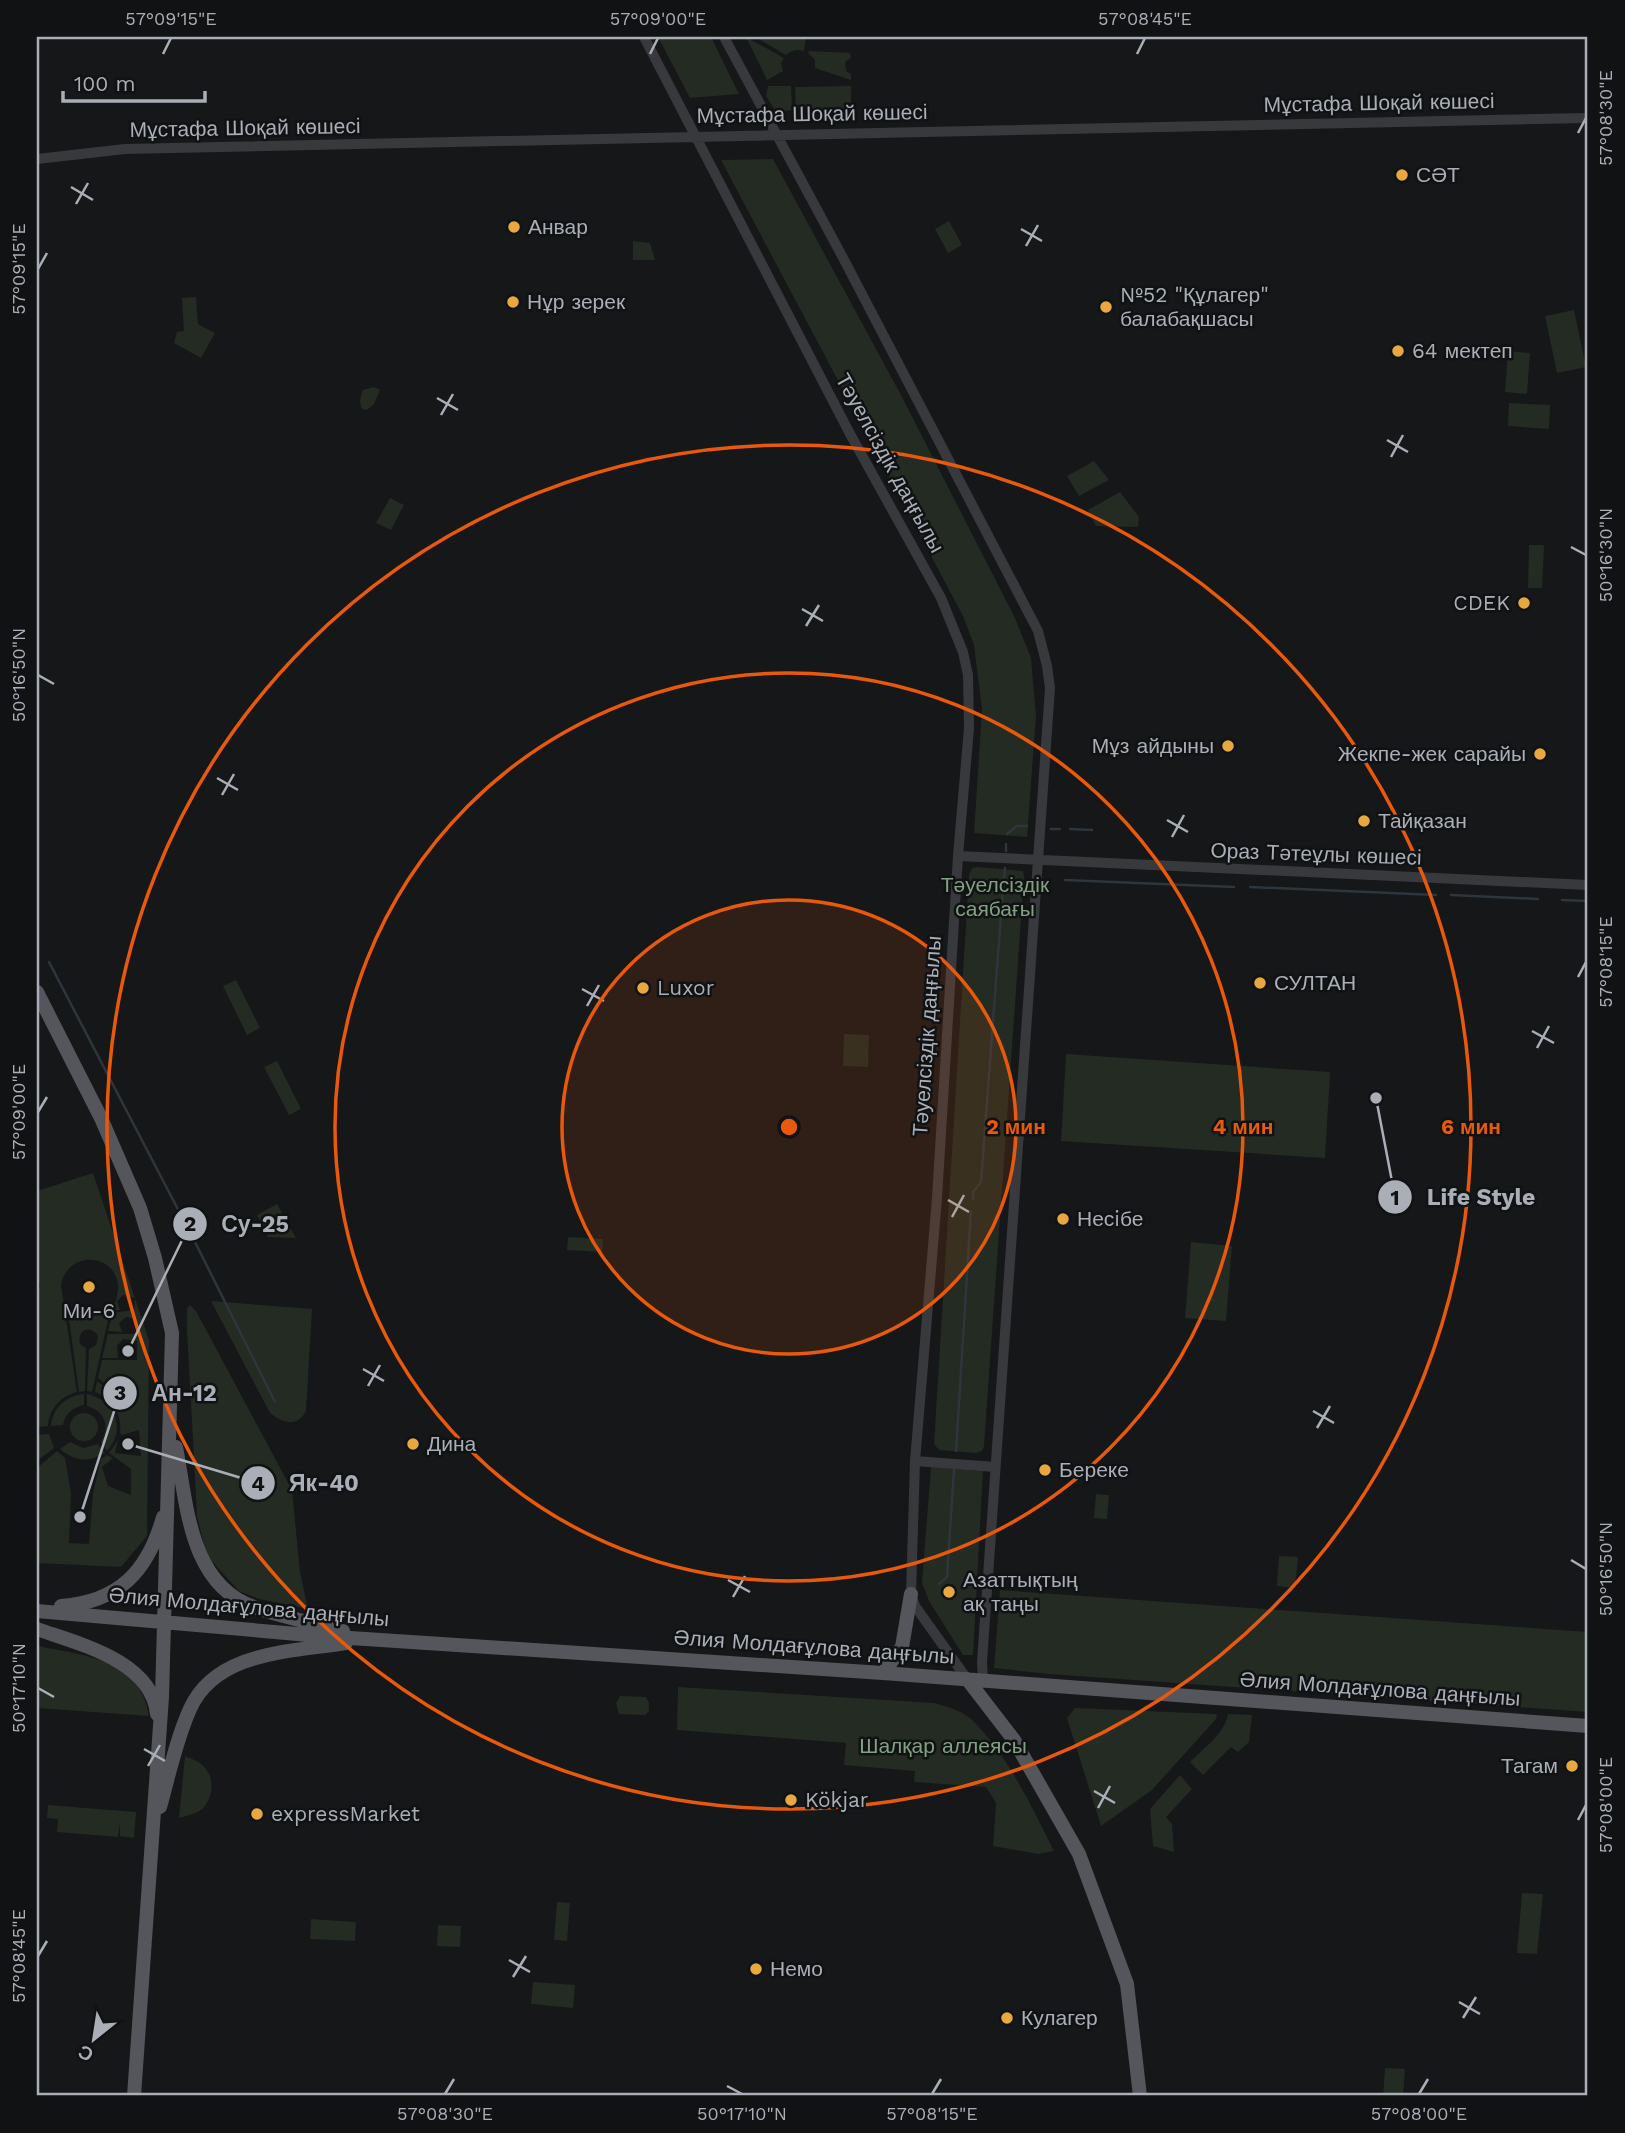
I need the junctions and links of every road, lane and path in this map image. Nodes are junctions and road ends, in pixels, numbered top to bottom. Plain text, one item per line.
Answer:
1 (644, 37) edge
2 (724, 37) edge
3 (1588, 118) edge
4 (776, 134) junction
5 (695, 136) junction
6 (37, 159) edge
7 (958, 856) junction
8 (1037, 861) junction
9 (1588, 885) edge
10 (37, 992) edge
11 (171, 1419) junction
12 (915, 1461) junction
13 (995, 1467) junction
14 (168, 1499) junction
15 (911, 1594) junction
16 (37, 1609) edge
17 (164, 1622) junction
18 (37, 1629) edge
19 (371, 1639) junction
20 (883, 1673) junction
21 (967, 1679) junction
22 (984, 1680) junction
23 (1004, 1725) junction
24 (1588, 1726) edge
25 (159, 1742) junction
26 (152, 1837) junction
27 (134, 2096) edge
28 (1140, 2096) edge

1 - 5 street, Тәуелсіздік даңғылы
2 - 4 street
3 - 4 street, Мұстафа Шоқай көшесі
4 - 5 street, Мұстафа Шоқай көшесі
4 - 8 street
5 - 6 street, Мұстафа Шоқай көшесі
5 - 7 street, Тәуелсіздік даңғылы
7 - 8 street, Ораз Тәтеұлы көшесі
7 - 12 street, Тәуелсіздік даңғылы
8 - 9 street, Ораз Тәтеұлы көшесі
8 - 13 street
10 - 11 main road
11 - 14 main road
11 - 19 main road
12 - 13 street
12 - 15 street, Тәуелсіздік даңғылы
13 - 22 street
14 - 16 main road
14 - 17 main road
15 - 20 main road
15 - 21 street
16 - 17 main road, Әлия Молдағұлова даңғылы
17 - 19 main road, Әлия Молдағұлова даңғылы
17 - 25 main road
18 - 25 main road
19 - 20 main road, Әлия Молдағұлова даңғылы
19 - 26 main road
20 - 21 main road, Әлия Молдағұлова даңғылы
21 - 22 main road, Әлия Молдағұлова даңғылы
21 - 23 main road
22 - 23 main road
22 - 24 main road, Әлия Молдағұлова даңғылы
23 - 28 main road
25 - 26 main road
26 - 27 main road

